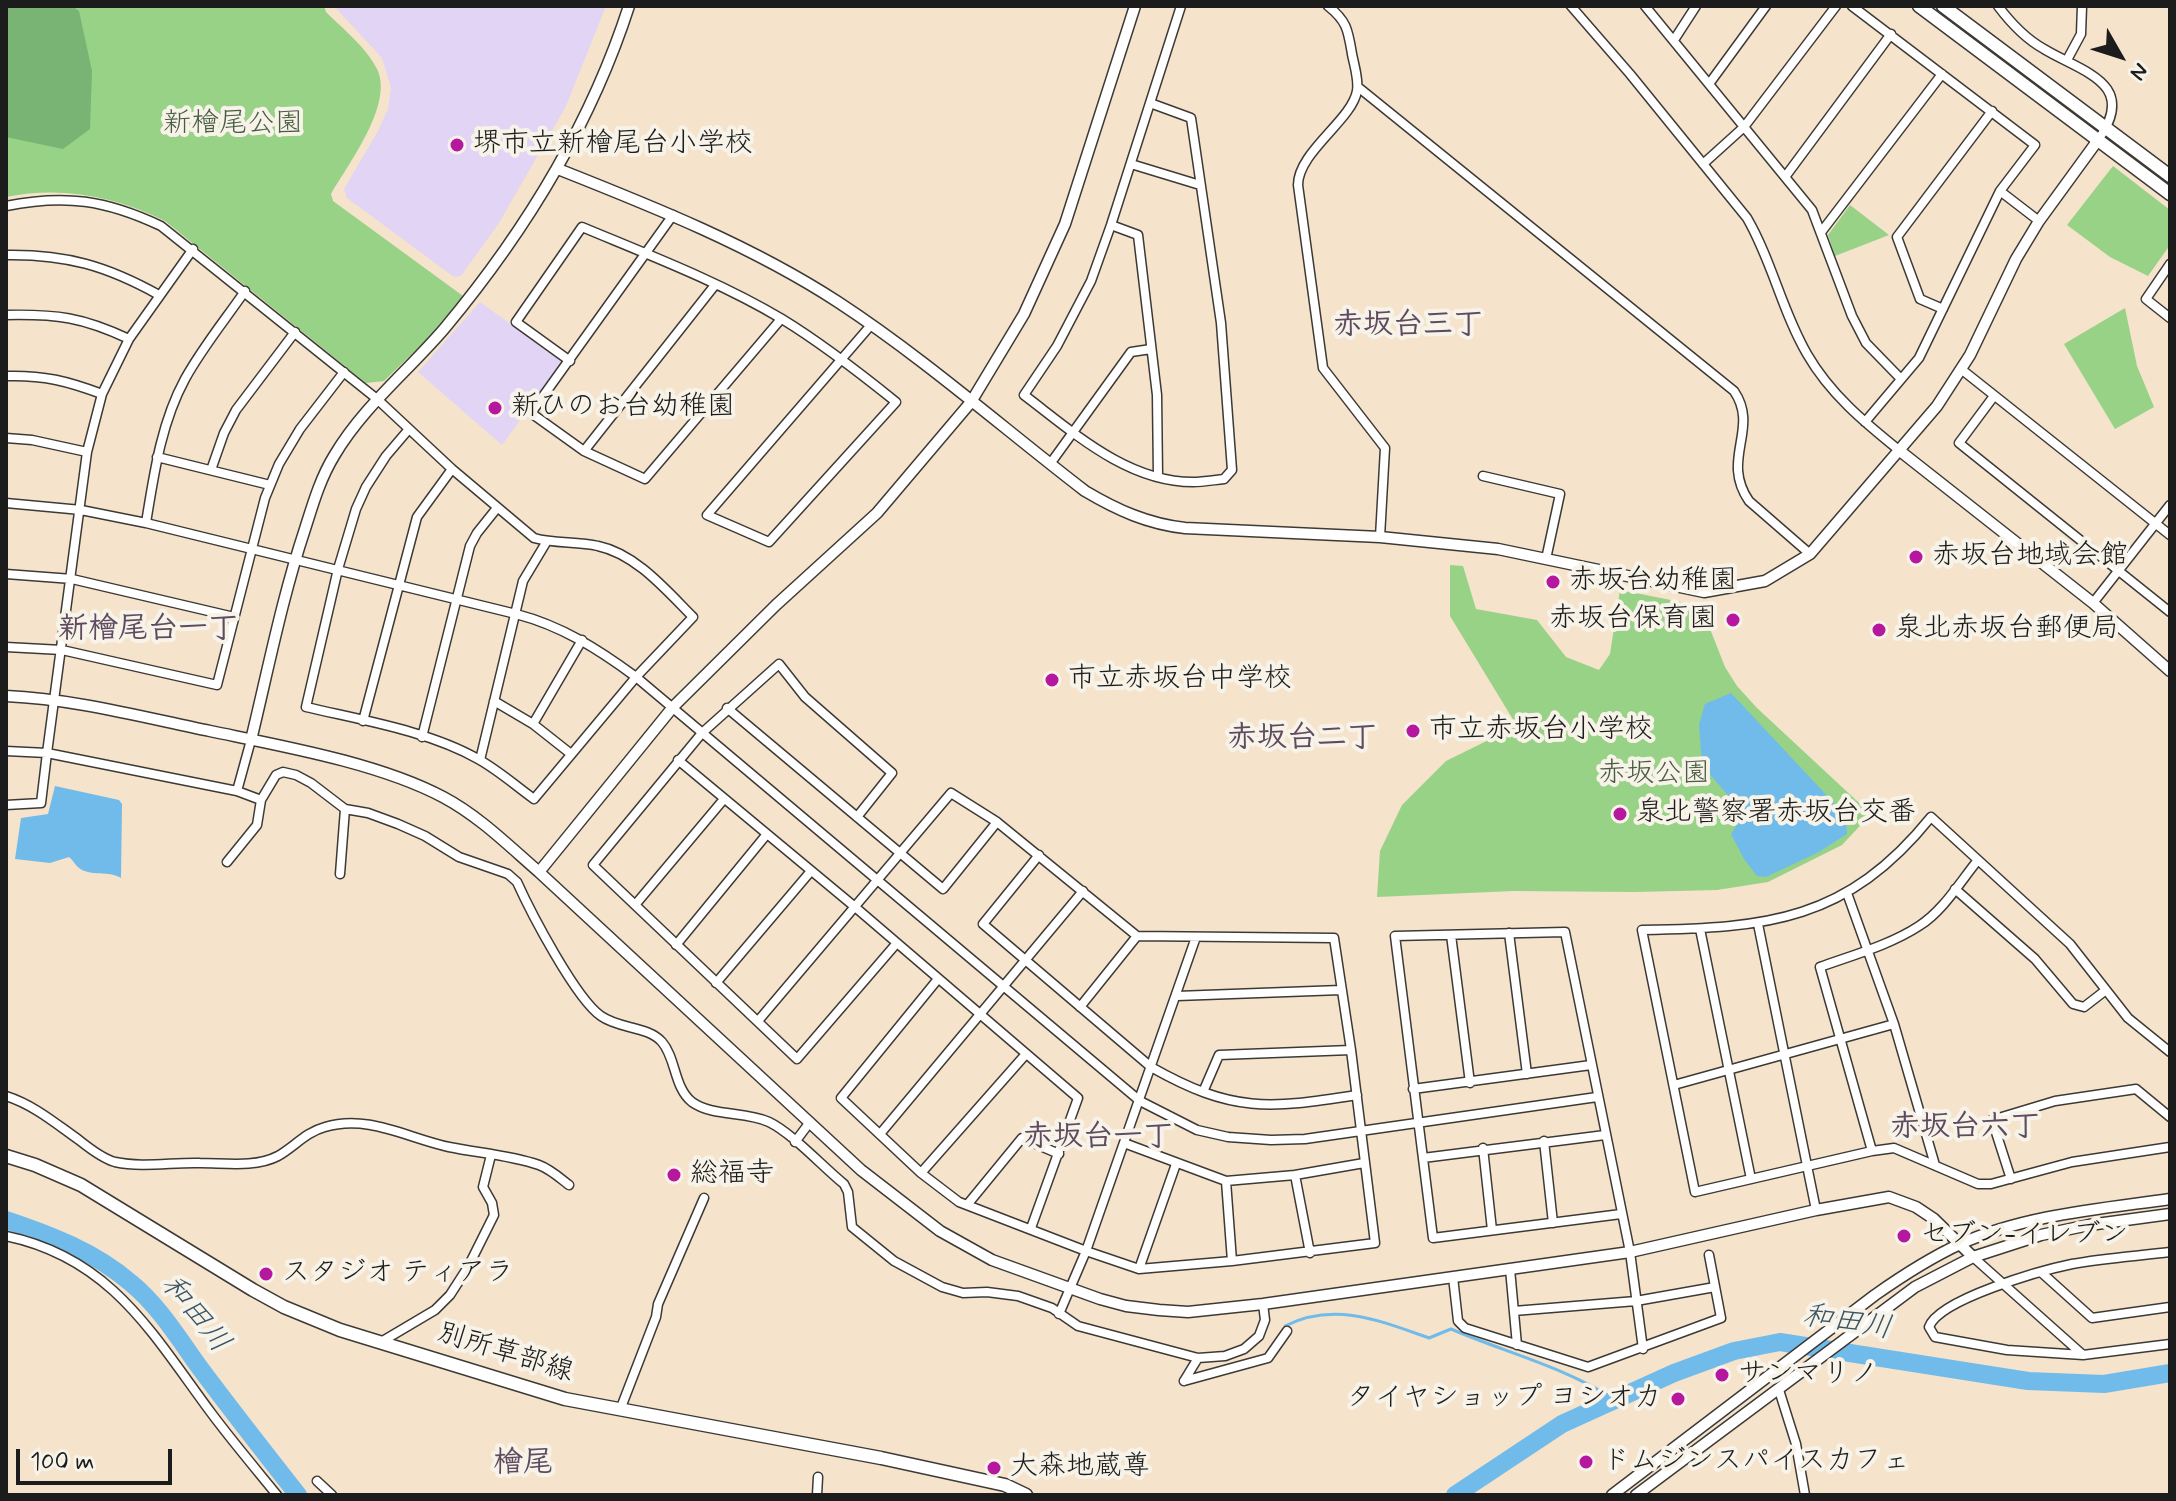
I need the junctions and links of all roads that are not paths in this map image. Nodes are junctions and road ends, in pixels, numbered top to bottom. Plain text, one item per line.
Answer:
1 (629, 6) edge
2 (1135, 6) edge
3 (1181, 6) edge
4 (1328, 6) edge
5 (1571, 6) edge
6 (1645, 6) edge
7 (1696, 6) edge
8 (1766, 6) edge
9 (1836, 6) edge
10 (1852, 6) edge
11 (1919, 6) edge
12 (1943, 6) edge
13 (1998, 6) edge
14 (2082, 6) edge
15 (1891, 34) junction
16 (1674, 40) junction
17 (2067, 60) junction
18 (1942, 74) junction
19 (1709, 84) junction
20 (1358, 87) junction
21 (1150, 103) junction
22 (1992, 111) junction
23 (1744, 127) junction
24 (2106, 129) junction
25 (2098, 140) junction
26 (1131, 164) junction
27 (1703, 164) junction
28 (558, 169) junction
29 (2170, 176) edge
30 (1785, 177) junction
31 (1200, 185) junction
32 (2000, 191) junction
33 (2170, 194) edge
34 (6, 206) edge
35 (673, 215) junction
36 (2039, 221) junction
37 (1111, 225) junction
38 (1822, 231) junction
39 (193, 249) junction
40 (647, 254) junction
41 (6, 255) edge
42 (2170, 264) edge
43 (715, 285) junction
44 (245, 291) junction
45 (159, 295) junction
46 (1943, 309) junction
47 (6, 315) edge
48 (2170, 318) edge
49 (781, 319) junction
50 (871, 325) junction
51 (295, 332) junction
52 (129, 339) junction
53 (1151, 349) junction
54 (842, 359) junction
55 (570, 361) junction
56 (1961, 369) junction
57 (344, 372) junction
58 (6, 376) edge
59 (1901, 379) junction
60 (102, 394) junction
61 (1994, 396) junction
62 (377, 399) junction
63 (971, 402) junction
64 (1865, 422) junction
65 (409, 429) junction
66 (1073, 432) junction
67 (6, 438) edge
68 (584, 451) junction
69 (1900, 451) junction
70 (87, 452) junction
71 (157, 457) junction
72 (1050, 464) junction
73 (452, 469) junction
74 (211, 470) junction
75 (1158, 476) junction
76 (1483, 476) dead end
77 (270, 485) junction
78 (6, 503) edge
79 (2170, 505) edge
80 (497, 508) junction
81 (81, 510) junction
82 (146, 523) junction
83 (2156, 524) junction
84 (2170, 535) edge
85 (1380, 537) junction
86 (547, 541) junction
87 (251, 549) junction
88 (1810, 554) junction
89 (295, 558) junction
90 (1546, 559) junction
91 (338, 569) junction
92 (2120, 570) junction
93 (6, 574) edge
94 (72, 579) junction
95 (397, 584) junction
96 (456, 600) junction
97 (2093, 603) junction
98 (2170, 612) edge
99 (516, 614) junction
100 (234, 617) junction
101 (582, 640) junction
102 (6, 647) edge
103 (62, 650) junction
104 (2170, 671) edge
105 (636, 677) junction
106 (6, 696) edge
107 (56, 699) junction
108 (494, 701) junction
109 (673, 707) junction
110 (727, 708) junction
111 (363, 721) junction
112 (533, 724) junction
113 (702, 733) junction
114 (422, 737) junction
115 (251, 740) junction
116 (6, 751) edge
117 (47, 753) junction
118 (571, 754) junction
119 (480, 760) junction
120 (678, 760) junction
121 (237, 791) junction
122 (724, 799) junction
123 (261, 800) junction
124 (6, 805) edge
125 (345, 809) junction
126 (857, 817) junction
127 (997, 822) junction
128 (767, 834) junction
129 (900, 854) junction
130 (1039, 855) junction
131 (1978, 860) junction
132 (227, 862) dead end
133 (811, 871) junction
134 (539, 872) junction
135 (340, 874) dead end
136 (877, 880) junction
137 (1955, 889) junction
138 (1083, 891) junction
139 (1847, 893) junction
140 (635, 905) junction
141 (855, 907) junction
142 (1758, 924) junction
143 (1700, 929) junction
144 (1509, 933) junction
145 (1451, 935) junction
146 (1137, 936) junction
147 (1196, 937) junction
148 (896, 944) junction
149 (676, 945) junction
150 (1867, 950) junction
151 (1027, 960) junction
152 (938, 979) junction
153 (716, 983) junction
154 (1004, 986) junction
155 (1341, 990) junction
156 (2106, 990) junction
157 (1177, 996) junction
158 (1080, 1007) junction
159 (981, 1015) junction
160 (758, 1021) junction
161 (1894, 1024) junction
162 (1841, 1039) junction
163 (1351, 1050) junction
164 (2170, 1052) edge
165 (1026, 1054) junction
166 (1785, 1054) junction
167 (1591, 1065) junction
168 (1151, 1067) junction
169 (1728, 1068) junction
170 (1527, 1074) junction
171 (1470, 1083) junction
172 (1674, 1085) junction
173 (1413, 1089) junction
174 (1203, 1092) junction
175 (1357, 1095) junction
176 (6, 1096) edge
177 (1597, 1097) junction
178 (1140, 1101) junction
179 (2170, 1117) edge
180 (810, 1122) junction
181 (1419, 1124) junction
182 (1361, 1130) junction
183 (880, 1134) junction
184 (1605, 1135) junction
185 (1544, 1141) junction
186 (795, 1142) junction
187 (1124, 1143) junction
188 (2170, 1147) edge
189 (1483, 1148) junction
190 (1872, 1151) junction
191 (1059, 1154) junction
192 (491, 1155) junction
193 (6, 1156) edge
194 (1423, 1158) junction
195 (1364, 1163) junction
196 (1176, 1164) junction
197 (1935, 1165) junction
198 (1807, 1166) junction
199 (921, 1173) junction
200 (1295, 1175) junction
201 (1751, 1179) junction
202 (2011, 1179) junction
203 (1226, 1181) junction
204 (569, 1185) dead end
205 (704, 1198) dead end
206 (2170, 1199) edge
207 (967, 1205) junction
208 (1816, 1210) junction
209 (1621, 1214) junction
210 (2170, 1214) edge
211 (1553, 1223) junction
212 (1031, 1228) junction
213 (1492, 1230) junction
214 (6, 1236) edge
215 (1961, 1244) junction
216 (1086, 1251) junction
217 (1630, 1252) junction
218 (1310, 1253) junction
219 (2170, 1253) edge
220 (1709, 1255) dead end
221 (1973, 1257) junction
222 (1232, 1261) junction
223 (1139, 1269) junction
224 (1510, 1269) junction
225 (2042, 1273) junction
226 (1453, 1277) junction
227 (2003, 1284) junction
228 (1715, 1287) junction
229 (1071, 1290) junction
230 (1636, 1301) junction
231 (1263, 1304) junction
232 (2170, 1307) edge
233 (1514, 1311) junction
234 (1059, 1314) junction
235 (1287, 1331) dead end
236 (381, 1342) junction
237 (2170, 1344) edge
238 (1517, 1345) junction
239 (1643, 1349) junction
240 (2083, 1355) junction
241 (1198, 1358) junction
242 (1779, 1390) junction
243 (620, 1410) junction
244 (818, 1477) dead end
245 (317, 1481) dead end
246 (277, 1495) edge
247 (332, 1495) edge
248 (817, 1495) edge
249 (1026, 1495) edge
250 (1612, 1495) edge
251 (1636, 1495) edge
252 (1805, 1495) edge

1 - 28 street
2 - 63 street
3 - 21 street
4 - 20 street
5 - 27 street
6 - 16 street
7 - 16 street
8 - 19 street
9 - 23 street
10 - 15 street
11 - 25 main road
12 - 24 main road
13 - 17 street
14 - 17 street
15 - 18 street
15 - 30 street
16 - 19 street
17 - 24 street
18 - 22 street
18 - 38 street
19 - 23 street
20 - 85 street
20 - 88 street
21 - 26 street
21 - 31 street
22 - 32 street
22 - 46 street
23 - 27 street
23 - 30 street
24 - 25 street
24 - 29 main road
25 - 33 main road
25 - 36 street
26 - 31 street
26 - 37 street
27 - 64 street
28 - 35 street
28 - 62 street
30 - 38 street
31 - 75 street
32 - 36 street
32 - 46 street
34 - 39 street
35 - 40 street
35 - 50 street
36 - 56 street
37 - 53 street
37 - 66 street
38 - 59 street
39 - 44 street
39 - 45 street
40 - 43 street
40 - 55 street
40 - 55 street
41 - 45 street
42 - 48 street
43 - 49 street
43 - 68 street
44 - 51 street
44 - 71 street
45 - 52 street
46 - 59 street
47 - 52 street
49 - 54 street
49 - 68 street
50 - 54 street
50 - 63 street
51 - 57 street
51 - 74 street
52 - 60 street
53 - 66 street
53 - 75 street
54 - 54 street
55 - 68 street
56 - 61 street
56 - 69 street
57 - 62 street
57 - 77 street
58 - 60 street
59 - 64 street
60 - 70 street
61 - 83 street
61 - 92 street
62 - 65 street
62 - 89 street
63 - 72 street
63 - 109 street
64 - 69 street
65 - 73 street
65 - 91 street
66 - 72 street
66 - 75 street
67 - 70 street
69 - 88 street
69 - 97 street
70 - 81 street
71 - 74 street
71 - 82 street
72 - 85 street
73 - 80 street
73 - 95 street
74 - 77 street
76 - 90 street
77 - 87 street
78 - 81 street
79 - 83 street
80 - 86 street
80 - 96 street
81 - 82 street
81 - 94 street
82 - 87 street
83 - 84 street
83 - 92 street
85 - 90 street
86 - 99 street
86 - 105 street
87 - 89 street
87 - 100 street
88 - 90 street
89 - 91 street
89 - 115 street
91 - 95 street
91 - 111 street
92 - 97 street
92 - 98 street
93 - 94 street
94 - 100 street
94 - 103 street
95 - 96 street
95 - 111 street
96 - 99 street
96 - 114 street
97 - 104 street
99 - 101 street
99 - 108 street
100 - 103 street
101 - 105 street
101 - 112 street
102 - 103 street
103 - 107 street
105 - 109 street
105 - 118 street
106 - 107 street
107 - 115 street
107 - 117 street
108 - 112 street
108 - 119 street
109 - 113 street
109 - 134 street
110 - 113 street
110 - 126 street
110 - 126 street
111 - 114 street
112 - 118 street
113 - 120 street
113 - 136 street
114 - 119 street
115 - 121 street
115 - 134 street
116 - 117 street
117 - 121 street
117 - 124 street
118 - 119 street
120 - 122 street
120 - 140 street
121 - 123 street
122 - 128 street
122 - 140 street
123 - 125 street
123 - 132 street
125 - 135 street
125 - 186 street
126 - 129 street
127 - 129 street
127 - 129 street
127 - 130 street
128 - 133 street
128 - 149 street
129 - 136 street
130 - 138 street
130 - 151 street
131 - 137 street
131 - 139 street
131 - 156 street
133 - 141 street
133 - 153 street
134 - 180 street
136 - 141 street
136 - 154 street
137 - 150 street
137 - 156 street
138 - 146 street
138 - 151 street
139 - 142 street
139 - 150 street
140 - 149 street
141 - 148 street
141 - 160 street
142 - 143 street
142 - 166 street
143 - 169 street
143 - 172 street
144 - 145 street
144 - 167 street
144 - 170 street
145 - 171 street
145 - 173 street
146 - 147 street
146 - 158 street
147 - 155 street
147 - 157 street
148 - 152 street
148 - 160 street
149 - 153 street
150 - 161 street
150 - 162 street
151 - 154 street
151 - 158 street
152 - 159 street
152 - 183 street
153 - 160 street
154 - 159 street
154 - 178 street
155 - 157 street
155 - 163 street
156 - 164 street
157 - 168 street
158 - 168 street
159 - 165 street
159 - 183 street
161 - 162 street
161 - 197 street
162 - 166 street
162 - 190 street
163 - 174 street
163 - 175 street
165 - 191 street
165 - 199 street
166 - 169 street
166 - 198 street
167 - 170 street
167 - 177 street
168 - 174 street
168 - 178 street
169 - 172 street
169 - 201 street
170 - 171 street
171 - 173 street
172 - 201 street
173 - 181 street
174 - 175 street
175 - 182 street
176 - 192 street
177 - 181 street
177 - 184 street
178 - 182 street
178 - 187 street
179 - 202 street
180 - 186 street
180 - 229 street
181 - 182 street
181 - 194 street
182 - 195 street
183 - 199 street
184 - 185 street
184 - 209 street
185 - 189 street
185 - 211 street
186 - 234 street
187 - 196 street
187 - 216 street
188 - 202 street
189 - 194 street
189 - 213 street
190 - 197 street
190 - 198 street
191 - 207 street
191 - 212 street
192 - 204 street
192 - 236 street
193 - 236 main road, 別所草部線
194 - 213 street
195 - 200 street
195 - 218 street
196 - 203 street
196 - 223 street
197 - 202 street
198 - 201 street
198 - 208 street
199 - 207 street
200 - 203 street
200 - 218 street
203 - 222 street
205 - 243 street
206 - 215 street
207 - 212 street
208 - 215 street
208 - 217 street
209 - 211 street
209 - 217 street
210 - 221 street
211 - 213 street
212 - 216 street
214 - 246 street
215 - 221 street
215 - 250 street
216 - 223 street
216 - 229 street
217 - 224 street
217 - 230 street
218 - 222 street
219 - 225 street
220 - 228 street
221 - 227 street
221 - 242 street
222 - 223 street
224 - 226 street
224 - 233 street
225 - 227 street
225 - 232 street
226 - 231 street
226 - 238 street
227 - 240 street
227 - 240 street
228 - 230 street
228 - 239 street
229 - 231 street
229 - 234 street
230 - 233 street
230 - 239 street
231 - 241 street
233 - 238 street
234 - 241 street
235 - 241 street
236 - 243 main road, 別所草部線
237 - 240 street
238 - 239 street
242 - 251 street
242 - 252 street
243 - 249 main road, 別所草部線
244 - 248 street
245 - 247 street

